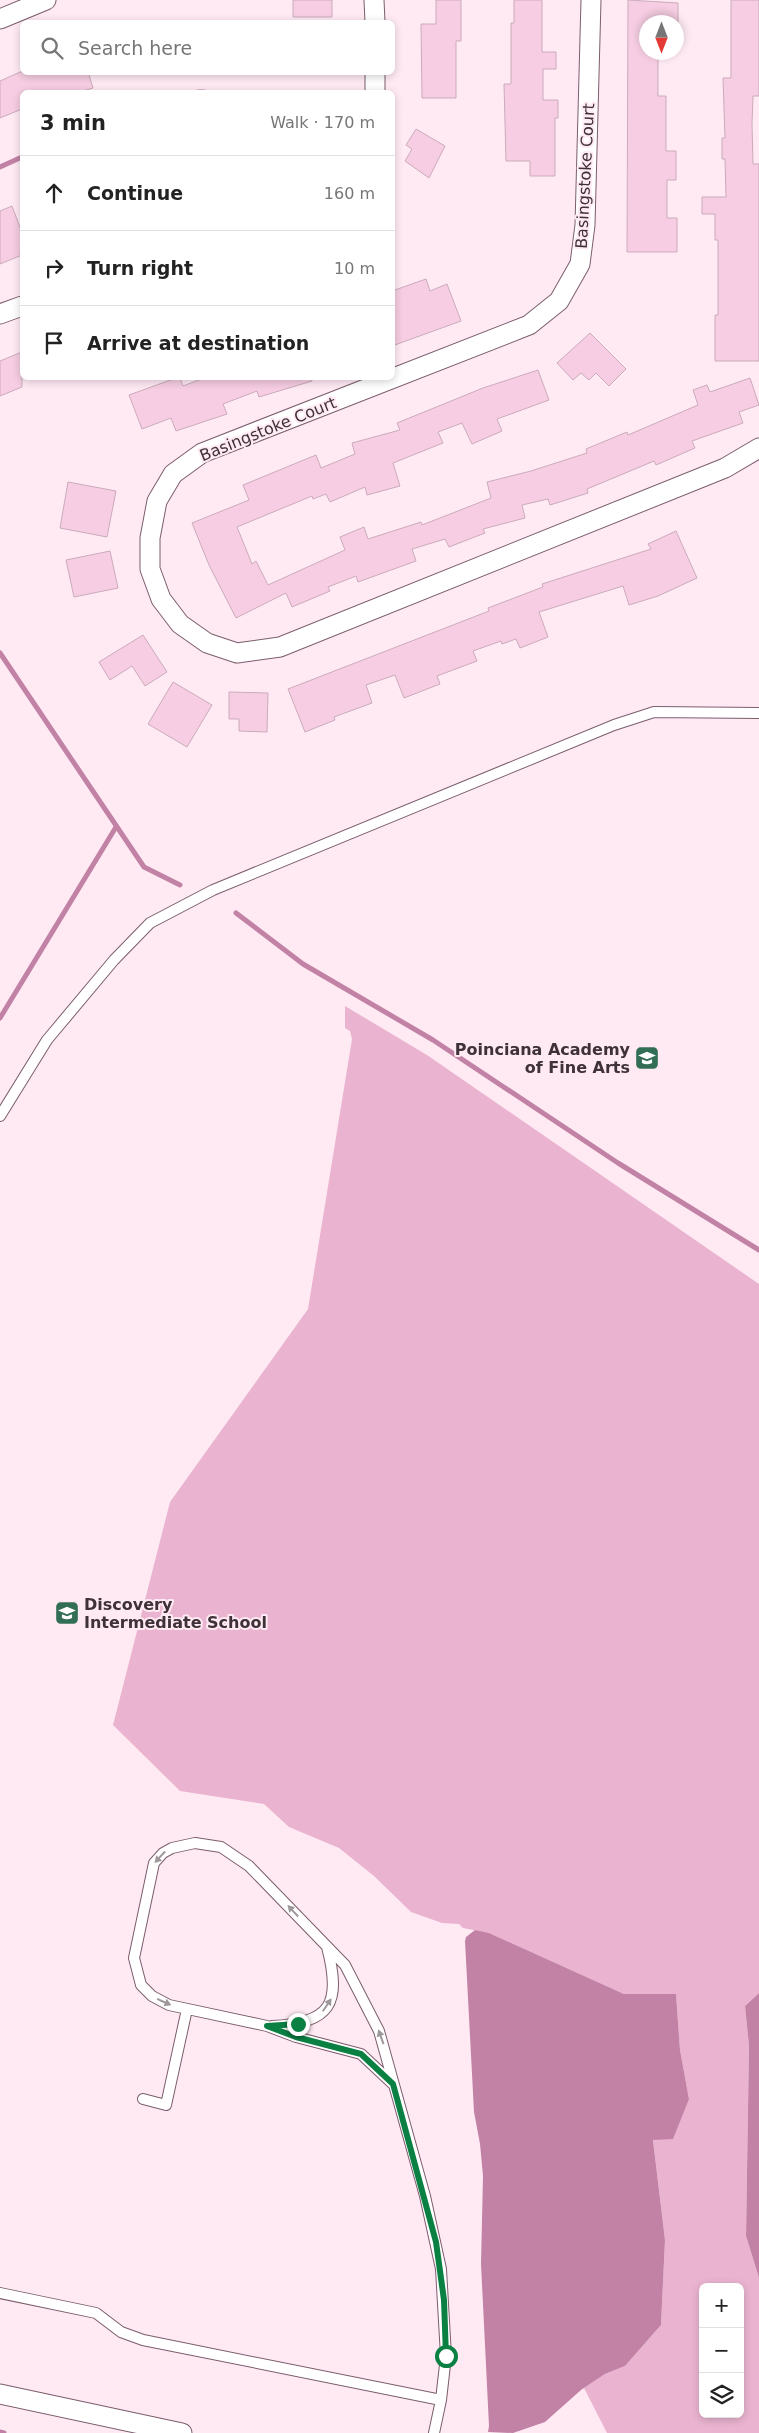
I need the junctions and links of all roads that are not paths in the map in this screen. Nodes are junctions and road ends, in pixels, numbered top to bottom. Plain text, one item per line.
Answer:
1 (46, 0) edge
2 (374, 0) edge
3 (591, 0) edge
4 (0, 19) edge
5 (375, 20) edge
6 (376, 75) edge
7 (375, 90) edge
8 (20, 307) edge
9 (0, 314) edge
10 (395, 377) edge
11 (388, 380) edge
12 (759, 448) edge
13 (757, 714) edge
14 (0, 1116) edge
15 (327, 1946) junction
16 (188, 2009) junction
17 (267, 2026) junction
18 (393, 2084) junction
19 (143, 2099) dead end
20 (0, 2293) edge
21 (0, 2394) edge
22 (441, 2400) junction
23 (182, 2433) edge
24 (434, 2433) edge

1 - 4 street
2 - 5 street
3 - 10 street, Basingstoke Court
6 - 7 street
8 - 9 street
11 - 12 street, Basingstoke Court
13 - 14 lane
15 -> 16 lane
17 -> 15 lane
18 -> 15 lane
16 - 17 lane
16 - 19 lane
17 - 18 lane
18 - 22 lane
20 - 22 lane
21 - 23 street
22 - 24 lane

